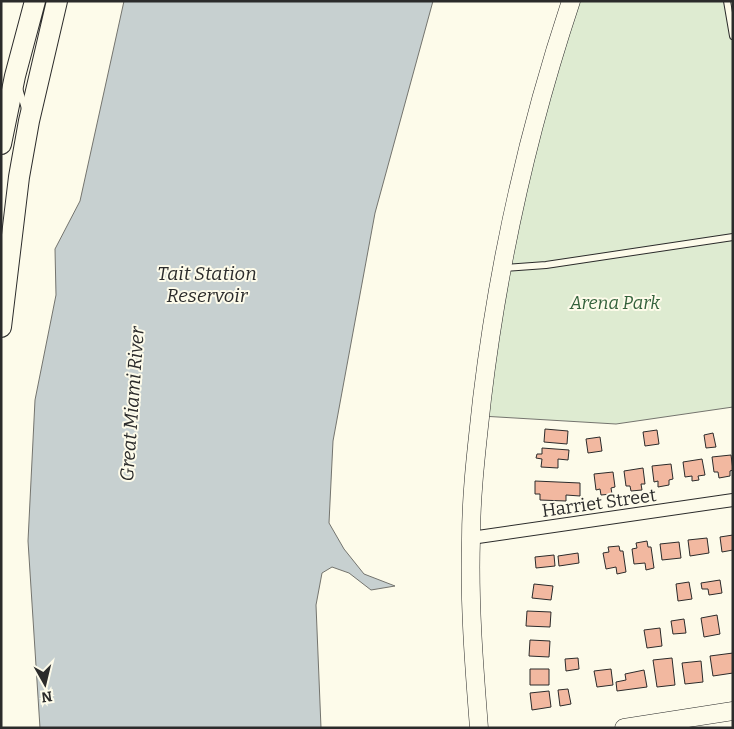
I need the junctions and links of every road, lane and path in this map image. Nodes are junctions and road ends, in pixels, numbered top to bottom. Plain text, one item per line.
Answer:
1 (34, 1) edge
2 (57, 1) edge
3 (571, 1) edge
4 (728, 1) edge
5 (733, 36) edge
6 (12, 75) junction
7 (29, 121) junction
8 (1, 144) edge
9 (733, 237) edge
10 (502, 268) junction
11 (1, 328) edge
12 (733, 500) edge
13 (470, 538) junction
14 (733, 711) edge
15 (479, 728) edge
16 (624, 728) edge

1 - 6 main road
2 - 7 main road
3 - 10 main road
4 - 5 lane
6 - 7 lane
6 - 8 main road
7 - 11 main road
9 - 10 lane
10 - 13 main road
12 - 13 street, Harriet Street
13 - 15 main road
14 - 16 main road

